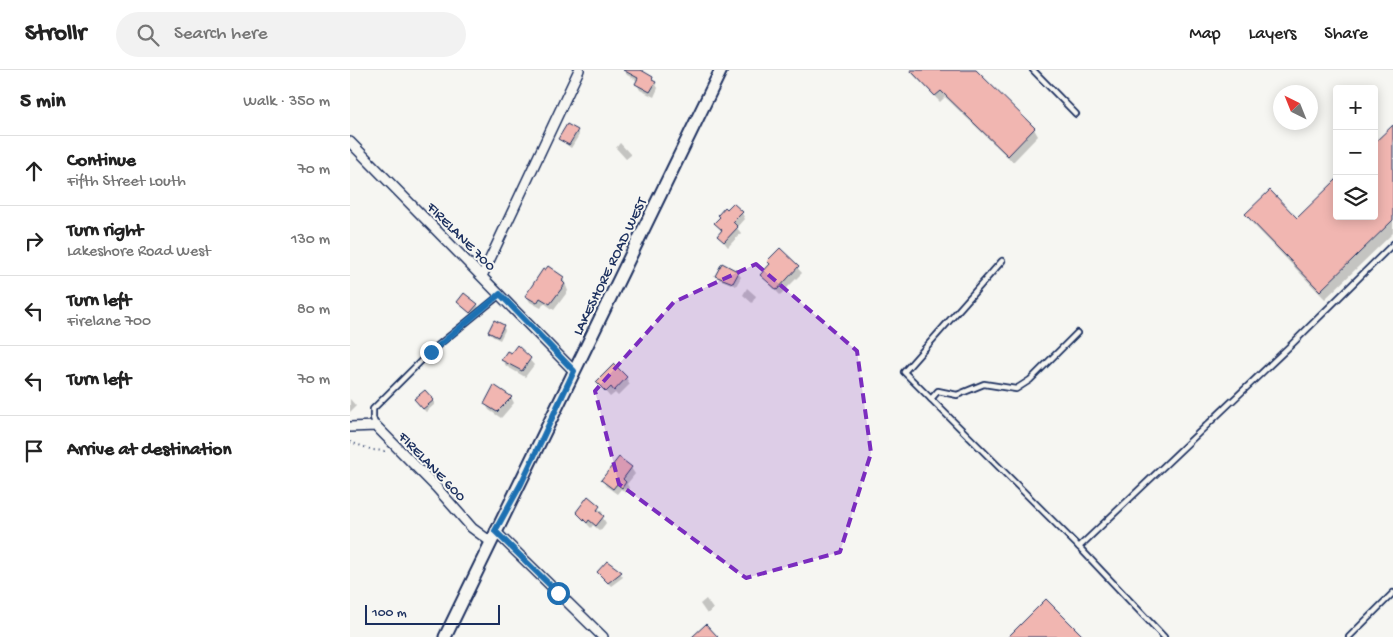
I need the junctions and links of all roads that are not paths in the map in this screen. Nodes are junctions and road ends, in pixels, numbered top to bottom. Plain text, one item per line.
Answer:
1 (579, 70) edge
2 (721, 70) edge
3 (1033, 70) edge
4 (1076, 114) dead end
5 (350, 142) edge
6 (1393, 244) edge
7 (1002, 261) dead end
8 (482, 276) junction
9 (500, 294) junction
10 (1077, 333) dead end
11 (574, 371) junction
12 (930, 399) junction
13 (376, 426) junction
14 (350, 427) edge
15 (493, 537) junction
16 (1079, 548) junction
17 (1393, 594) edge
18 (445, 637) edge
19 (603, 637) edge
20 (1164, 637) edge
21 (1349, 637) edge

1 - 8 street
2 - 11 main road, LAKESHORE ROAD WEST
3 - 4 lane
5 - 8 street, FIRELANE 700
6 - 16 lane
7 - 12 lane
8 - 9 street, FIRELANE 700
9 - 11 street, FIRELANE 700
9 - 13 lane
10 - 12 lane
11 - 15 main road, LAKESHORE ROAD WEST
12 - 16 lane
13 - 14 street
13 - 15 street, FIRELANE 600
15 - 18 main road, LAKESHORE ROAD WEST
15 - 19 street, FIRELANE 600
16 - 20 lane
17 - 21 lane

